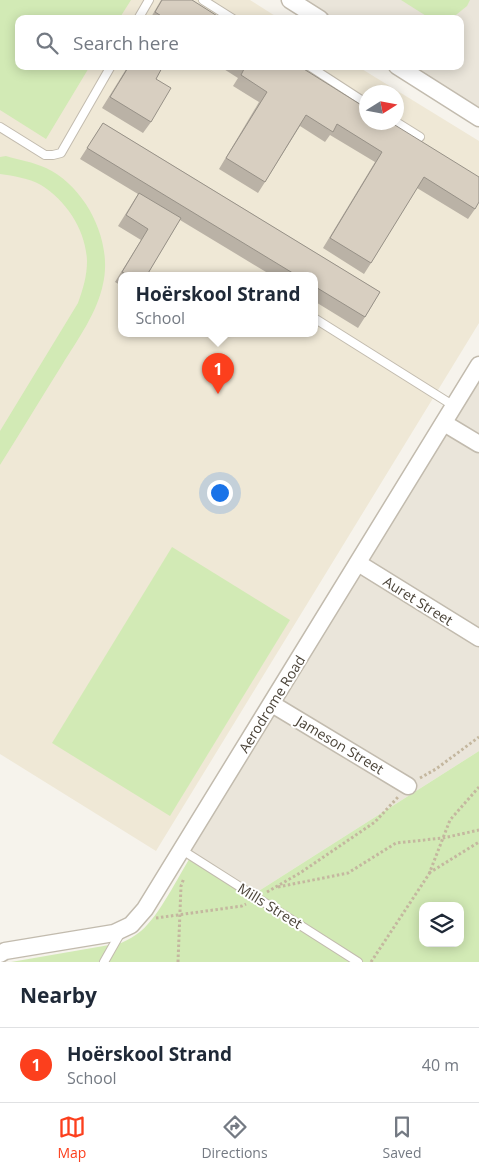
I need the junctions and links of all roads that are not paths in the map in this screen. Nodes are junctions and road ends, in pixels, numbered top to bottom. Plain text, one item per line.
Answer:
1 (149, 0) edge
2 (203, 0) edge
3 (290, 0) edge
4 (140, 15) edge
5 (227, 15) edge
6 (314, 15) edge
7 (109, 70) edge
8 (315, 70) edge
9 (403, 70) edge
10 (359, 98) edge
11 (479, 118) edge
12 (0, 127) edge
13 (404, 127) edge
14 (420, 137) dead end
15 (318, 321) edge
16 (479, 365) edge
17 (454, 406) junction
18 (444, 423) junction
19 (479, 444) edge
20 (358, 563) junction
21 (479, 638) edge
22 (272, 704) junction
23 (408, 786) road end
24 (186, 853) junction
25 (122, 930) junction
26 (0, 954) edge
27 (104, 962) edge
28 (358, 962) edge

1 - 4 lane
2 - 5 lane
3 - 6 street
7 - 12 lane
8 - 10 lane
9 - 11 street
13 - 14 lane
15 - 17 lane
16 - 17 street, Aerodrome Road
17 - 18 street, Aerodrome Road
18 - 19 street
18 - 20 street, Aerodrome Road
20 - 21 street, Auret Street
20 - 22 street, Aerodrome Road
22 - 23 street, Jameson Street
22 - 24 street, Aerodrome Road
24 - 25 street, Aerodrome Road
24 - 28 lane, Mills Street
25 - 26 street, Aerodrome Road
25 - 27 lane

